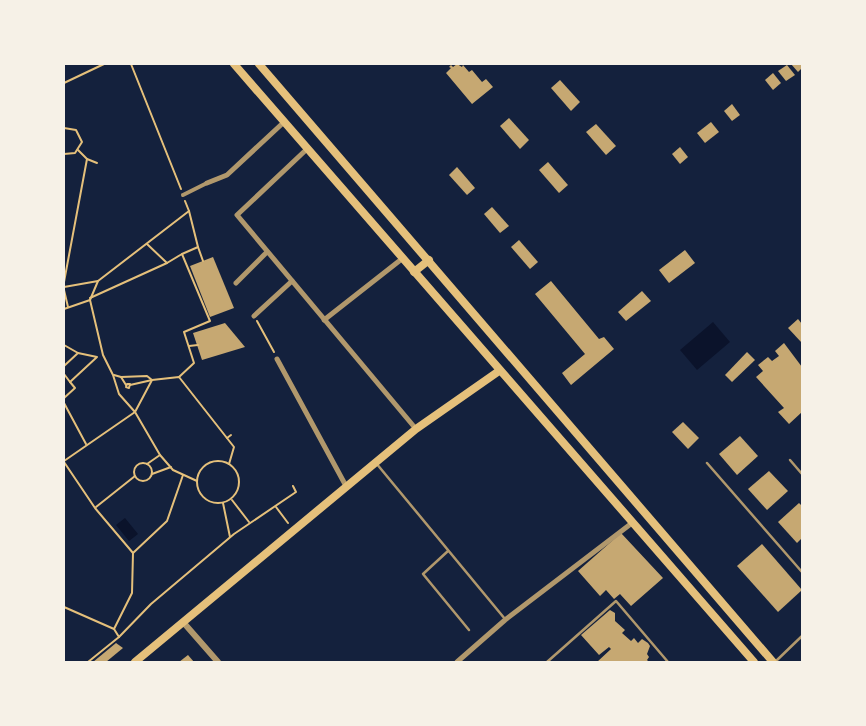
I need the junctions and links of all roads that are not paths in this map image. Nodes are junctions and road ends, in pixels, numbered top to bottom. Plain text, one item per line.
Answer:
1 (234, 64) edge
2 (259, 64) edge
3 (284, 122) junction
4 (308, 148) junction
5 (208, 183) joint
6 (183, 195) road end
7 (267, 252) junction
8 (403, 258) junction
9 (429, 260) junction
10 (414, 272) junction
11 (292, 281) junction
12 (236, 283) dead end
13 (254, 316) road end
14 (324, 320) junction
15 (277, 359) road end
16 (500, 371) junction
17 (416, 429) junction
18 (790, 460) dead end
19 (375, 462) junction
20 (707, 463) dead end
21 (802, 474) edge
22 (346, 486) junction
23 (632, 523) junction
24 (448, 551) junction
25 (802, 572) edge
26 (505, 620) junction
27 (183, 622) junction
28 (469, 630) dead end
29 (802, 636) edge
30 (135, 662) edge
31 (218, 662) edge
32 (457, 662) edge
33 (547, 662) edge
34 (668, 662) edge
35 (754, 662) edge
36 (774, 662) edge

1 - 3 main road
2 - 9 main road
3 - 4 main road
3 - 5 street
4 - 7 street
4 - 8 main road
5 - 6 street
7 - 11 street
7 - 12 street
8 - 10 main road
8 - 14 street
9 - 10 main road
9 - 36 main road
10 - 16 main road
11 - 13 street
11 - 14 street
14 - 17 street
15 - 22 street
16 - 17 main road
16 - 23 main road
17 - 19 main road
18 - 21 lane
19 - 22 main road
19 - 24 lane
20 - 25 lane
22 - 27 main road
23 - 26 street
23 - 35 main road
24 - 26 lane
24 - 28 lane
26 - 32 street
27 - 30 main road
27 - 31 street
29 - 36 lane
33 - 34 lane

